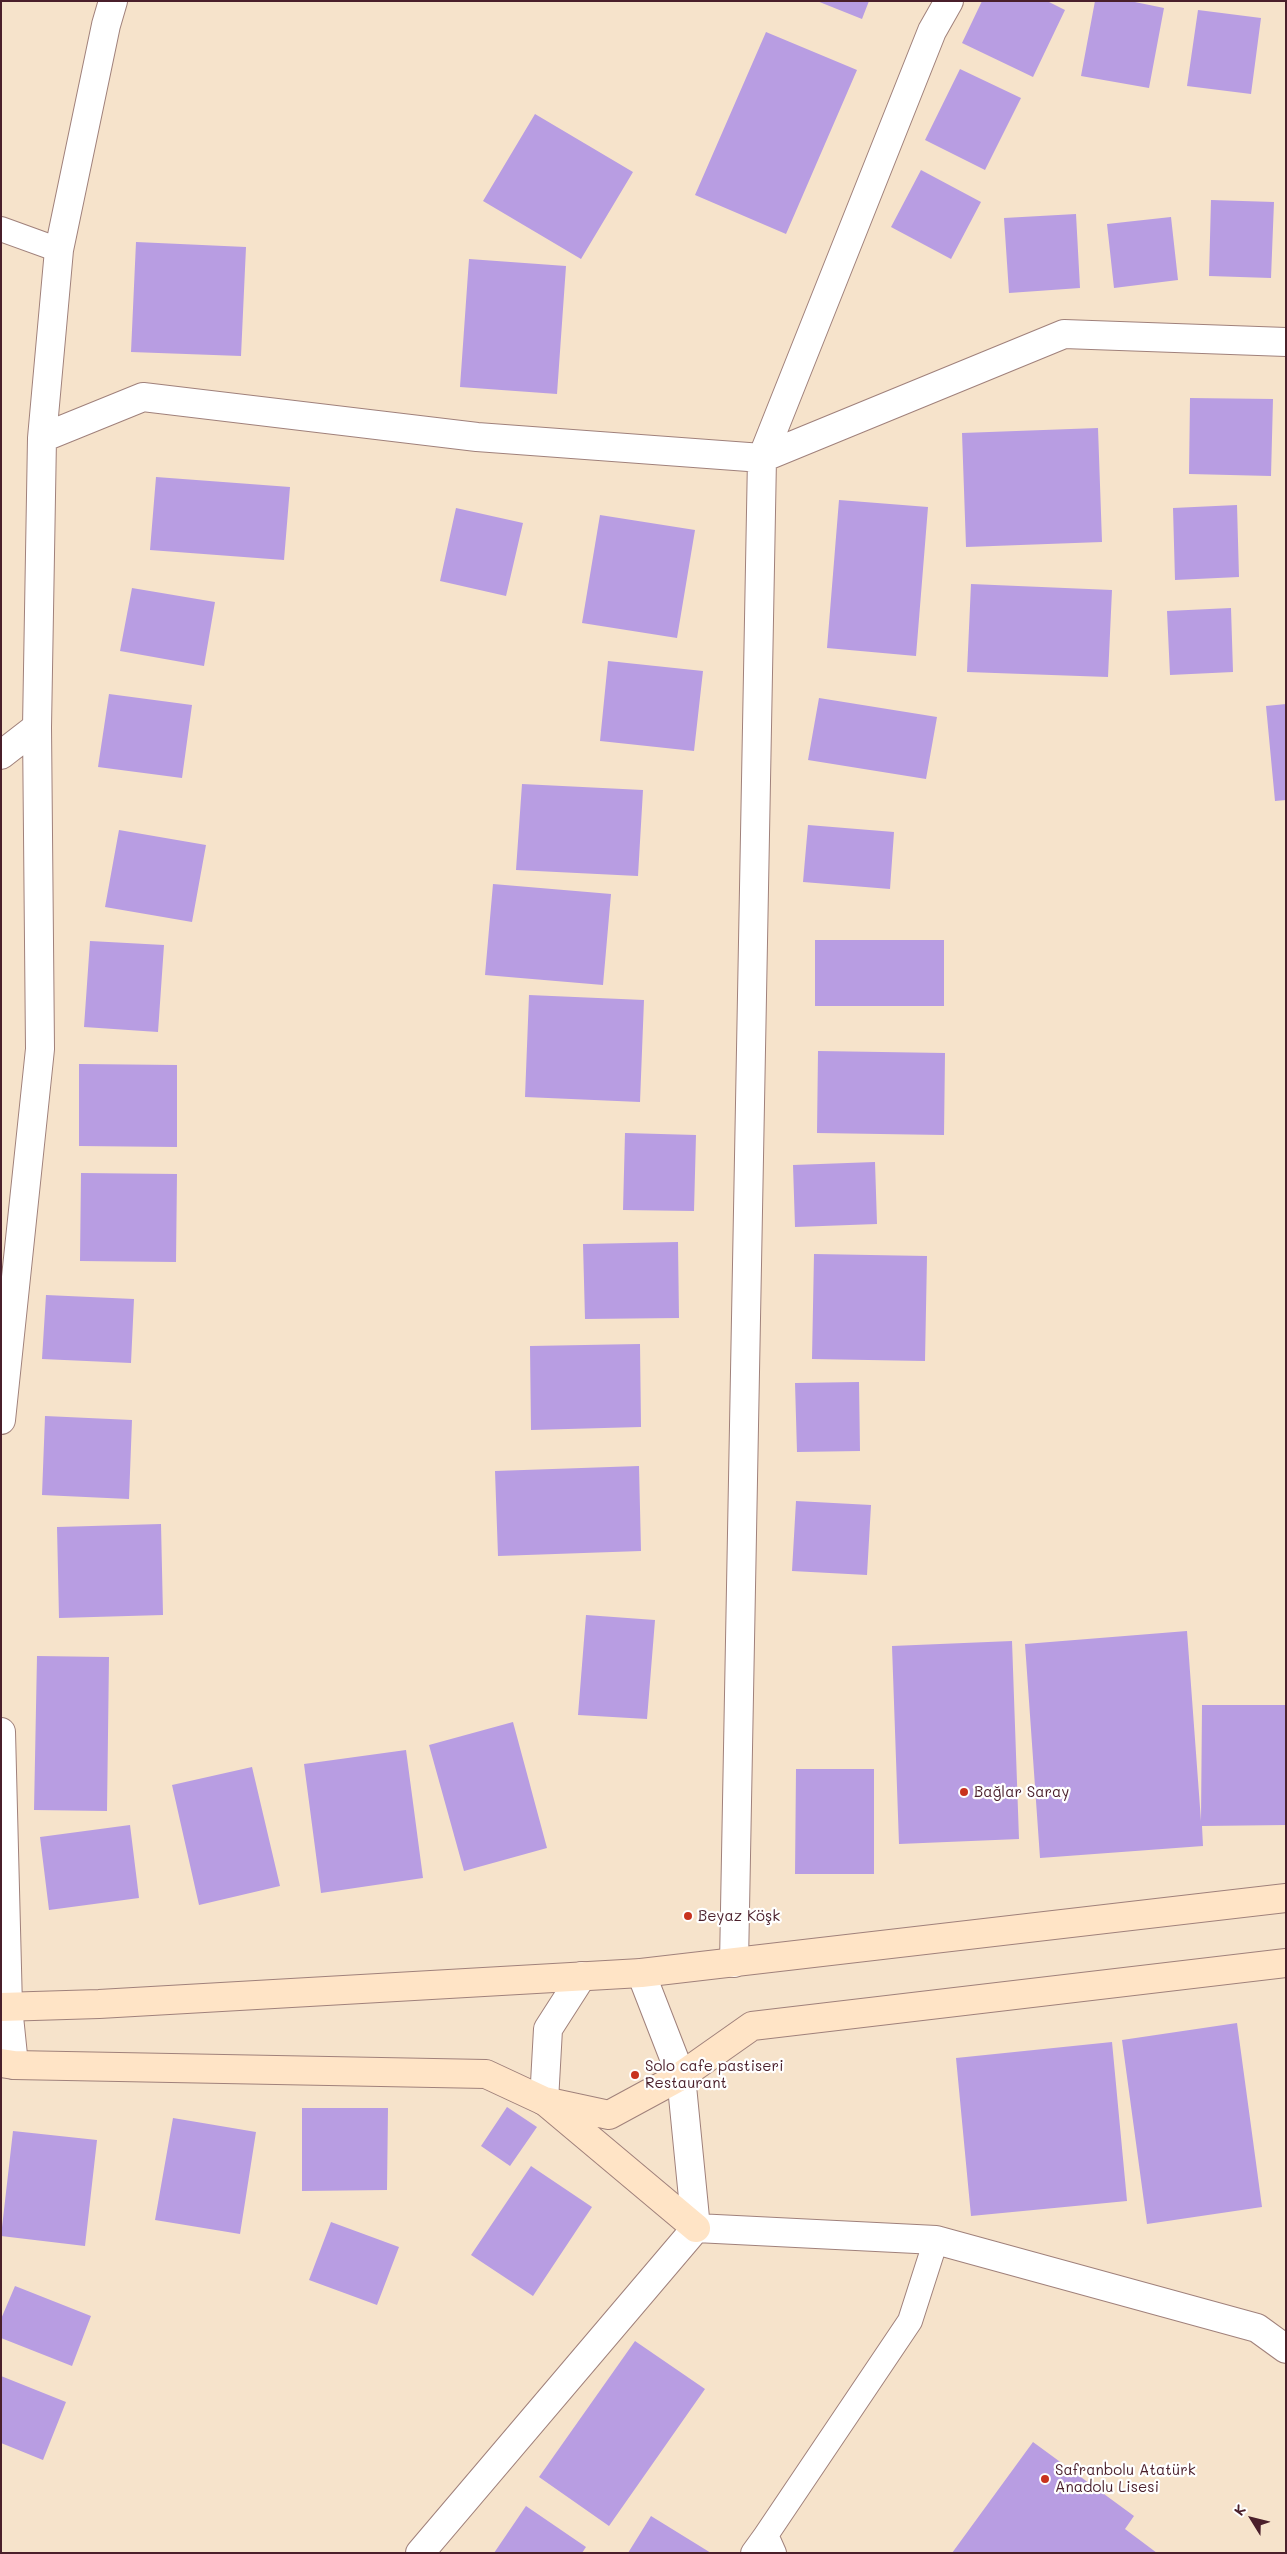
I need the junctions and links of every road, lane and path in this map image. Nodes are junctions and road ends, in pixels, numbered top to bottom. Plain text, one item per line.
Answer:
1 (113, 1) edge
2 (949, 1) edge
3 (1, 229) edge
4 (59, 250) junction
5 (1286, 342) edge
6 (42, 438) junction
7 (762, 458) junction
8 (37, 727) junction
9 (1, 756) edge
10 (1, 1420) edge
11 (1, 1732) edge
12 (1286, 1898) edge
13 (734, 1963) junction
14 (1286, 1963) edge
15 (641, 1973) junction
16 (582, 1976) junction
17 (5, 2007) edge
18 (8, 2064) edge
19 (681, 2076) junction
20 (544, 2101) junction
21 (696, 2228) junction
22 (936, 2240) junction
23 (1286, 2350) edge
24 (765, 2547) edge
25 (420, 2553) edge

1 - 4 street
2 - 7 street
3 - 4 lane
4 - 6 street
5 - 7 street
6 - 7 street
6 - 8 street
7 - 13 street
8 - 9 street
8 - 10 street
11 - 17 street
12 - 13 street
13 - 15 street
14 - 19 street
15 - 16 street
15 - 19 street
16 - 17 street
16 - 20 street
17 - 18 street
18 - 20 street
19 - 20 street
19 - 21 street
20 - 21 street
21 - 22 street
21 - 25 street
22 - 23 street
22 - 24 lane

